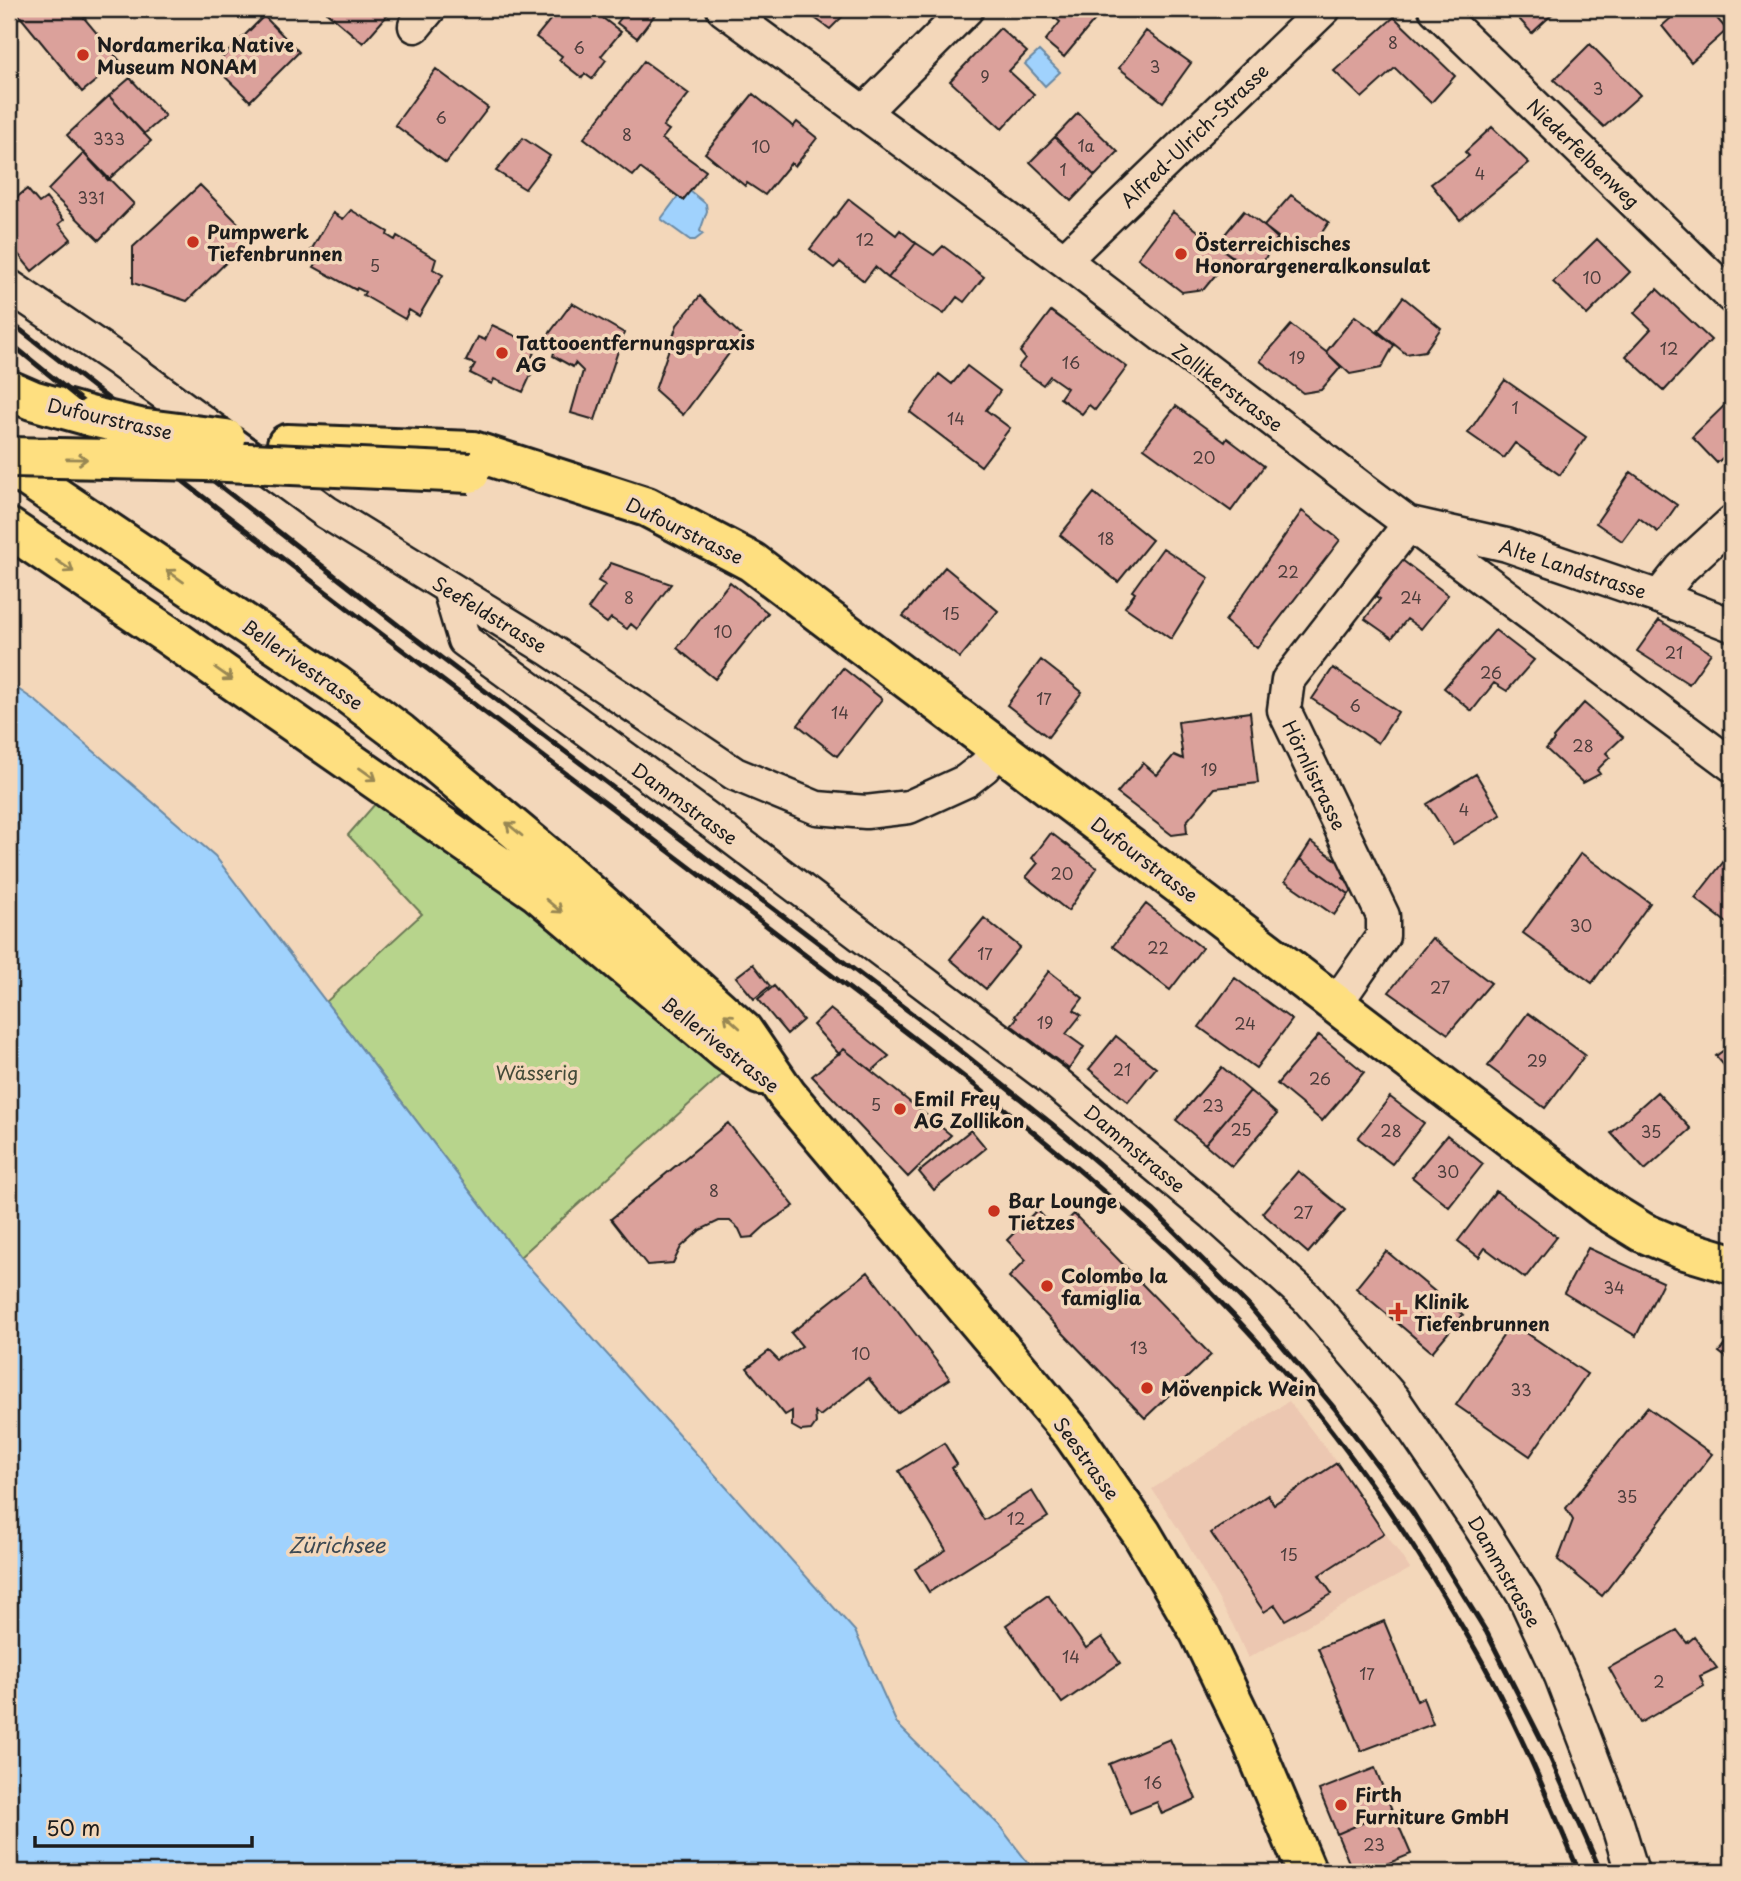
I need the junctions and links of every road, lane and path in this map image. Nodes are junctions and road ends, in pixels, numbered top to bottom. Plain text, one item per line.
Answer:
1 (723, 9) edge
2 (967, 9) edge
3 (1324, 9) edge
4 (1435, 9) edge
5 (863, 113) junction
6 (1064, 260) junction
7 (9, 286) edge
8 (1732, 297) edge
9 (9, 390) edge
10 (9, 457) edge
11 (471, 462) junction
12 (9, 464) edge
13 (1732, 522) edge
14 (1410, 523) junction
15 (9, 528) edge
16 (449, 589) junction
17 (1659, 597) junction
18 (1732, 625) edge
19 (999, 749) junction
20 (1732, 765) edge
21 (1335, 1004) junction
22 (787, 1095) junction
23 (1732, 1264) edge
24 (1307, 1872) edge
25 (1632, 1872) edge

1 - 5 street, Zollikerstrasse
2 - 5 street
3 - 6 street, Alfred-Ulrich-Strasse
4 - 8 street, Niederfelbenweg
5 - 6 street, Zollikerstrasse
6 - 14 street, Zollikerstrasse
7 - 16 street, Seefeldstrasse
9 - 11 main road, Dufourstrasse, bridge
10 -> 11 main road, Dufourstrasse, bridge
11 - 19 main road, Dufourstrasse
22 -> 12 main road, Bellerivestrasse
13 - 17 street
14 - 17 street, Alte Landstrasse
14 - 20 street, Zollikerstrasse
14 - 21 street, Hörnlistrasse
15 -> 22 main road, Bellerivestrasse
16 - 19 street, Seefeldstrasse
16 - 25 street, Dammstrasse
17 - 18 street, Alte Landstrasse
19 - 21 main road, Dufourstrasse
21 - 23 main road, Dufourstrasse
22 - 24 main road, Seestrasse

